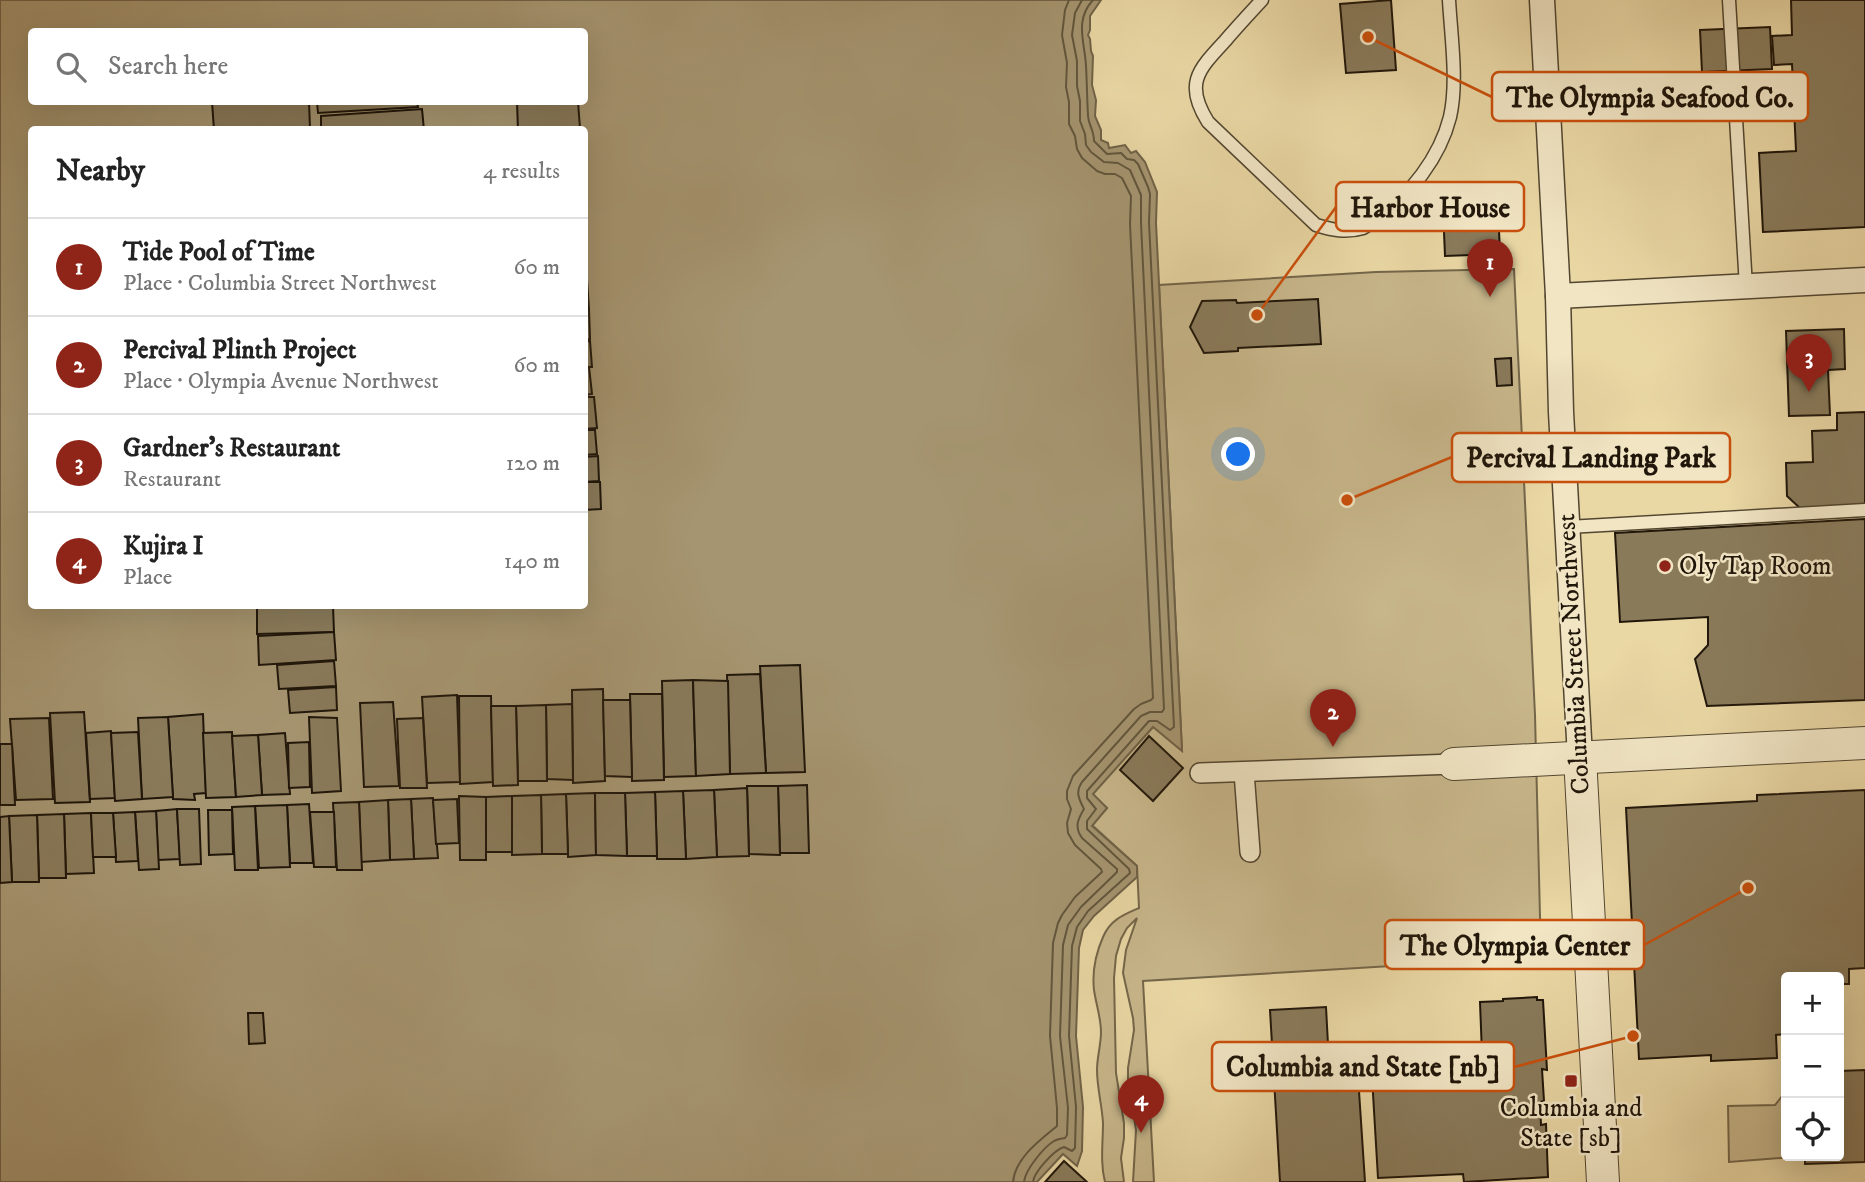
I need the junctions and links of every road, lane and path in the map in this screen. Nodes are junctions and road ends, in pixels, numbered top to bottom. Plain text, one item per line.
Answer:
1 (1262, 0) edge
2 (1449, 0) edge
3 (1542, 0) edge
4 (1729, 0) edge
5 (1865, 280) edge
6 (1746, 287) junction
7 (1558, 296) junction
8 (1622, 468) dead end
9 (1565, 471) junction
10 (1865, 510) edge
11 (1568, 527) junction
12 (1865, 743) edge
13 (1580, 757) junction
14 (1454, 764) joint
15 (1244, 772) junction
16 (1200, 773) dead end
17 (1250, 852) dead end
18 (1603, 1182) edge

1 - 2 lane
3 - 7 street, Columbia Street Northwest
4 - 6 lane
5 - 6 street
6 - 7 street
7 - 9 street, Columbia Street Northwest
8 - 9 lane
9 - 11 street, Columbia Street Northwest
10 - 11 lane
11 - 13 street, Columbia Street Northwest
12 - 13 street
13 - 14 street
13 - 18 street, Columbia Street Northwest
14 - 15 street
15 - 16 street
15 - 17 street

